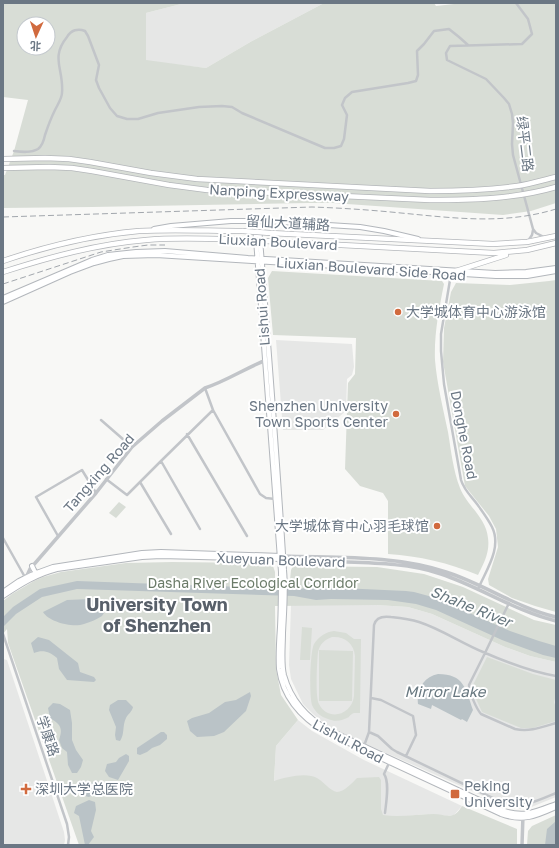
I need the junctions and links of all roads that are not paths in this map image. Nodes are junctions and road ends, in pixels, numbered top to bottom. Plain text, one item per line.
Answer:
1 (516, 3) edge
2 (468, 45) junction
3 (14, 151) dead end
4 (3, 159) edge
5 (3, 168) edge
6 (556, 177) edge
7 (556, 187) edge
8 (255, 220) junction
9 (533, 229) junction
10 (139, 231) junction
11 (556, 236) edge
12 (547, 238) junction
13 (436, 242) junction
14 (527, 242) junction
15 (556, 243) edge
16 (515, 252) junction
17 (260, 260) junction
18 (3, 262) edge
19 (556, 268) edge
20 (456, 271) junction
21 (556, 271) edge
22 (3, 272) edge
23 (451, 274) junction
24 (3, 298) edge
25 (3, 302) edge
26 (267, 360) junction
27 (205, 388) junction
28 (213, 410) junction
29 (102, 420) dead end
30 (187, 434) junction
31 (132, 447) junction
32 (160, 461) junction
33 (106, 479) junction
34 (140, 482) junction
35 (96, 493) junction
36 (276, 499) junction
37 (200, 529) dead end
38 (170, 534) dead end
39 (58, 536) junction
40 (247, 536) dead end
41 (3, 538) edge
42 (282, 558) junction
43 (32, 566) junction
44 (36, 573) junction
45 (25, 580) junction
46 (479, 587) junction
47 (3, 592) edge
48 (3, 596) edge
49 (508, 603) junction
50 (283, 606) junction
51 (556, 617) edge
52 (556, 621) edge
53 (3, 634) edge
54 (4, 644) edge
55 (485, 653) junction
56 (556, 676) edge
57 (370, 698) junction
58 (556, 723) edge
59 (369, 732) junction
60 (364, 747) junction
61 (406, 756) junction
62 (389, 763) junction
63 (556, 793) edge
64 (556, 804) edge
65 (556, 807) edge
66 (385, 813) dead end
67 (523, 816) junction
68 (68, 845) edge
69 (522, 845) edge

1 - 2 street, 绿平二路
2 - 3 street
2 - 9 street, 绿平二路
4 - 6 main road, Nanping Expressway, bridge
5 - 7 main road, Nanping Expressway, bridge
8 - 10 main road, 留仙大道辅路
8 - 13 main road, 留仙大道辅路
8 - 17 main road, Lishui Road
9 - 12 street
9 - 14 street
10 - 13 main road, Liuxian Boulevard, bridge
10 - 18 main road, Liuxian Boulevard
11 - 12 main road, Liuxian Boulevard
12 - 14 main road, Liuxian Boulevard
13 - 14 main road, Liuxian Boulevard
15 - 16 main road, Liuxian Boulevard
16 - 20 main road
16 - 22 main road, Liuxian Boulevard, bridge
17 - 20 main road, Liuxian Boulevard Side Road
17 - 23 main road, Liuxian Boulevard Side Road
17 - 24 main road
17 - 25 main road, Liuxian Boulevard Side Road
17 - 26 main road, Lishui Road
19 - 20 main road, Liuxian Boulevard Side Road
20 - 23 main road
21 - 23 main road, Liuxian Boulevard Side Road
23 - 46 street, Donghe Road
26 - 27 street, Tangxing Road
26 - 36 main road, Lishui Road
26 - 42 main road, Lishui Road
27 - 28 street
27 - 31 street, Tangxing Road
28 - 30 street
28 - 36 street
29 - 31 street
30 - 32 street
30 - 40 street
31 - 33 street, Tangxing Road
32 - 34 street
32 - 37 street
33 - 34 street
33 - 35 street, Tangxing Road
34 - 38 street
35 - 39 street, Tangxing Road
35 - 39 street
36 - 42 main road, Lishui Road
39 - 43 street, Tangxing Road
41 - 45 street
42 - 44 main road, Xueyuan Boulevard
42 - 45 main road, Xueyuan Boulevard
42 - 46 street, Xueyuan Boulevard
42 - 50 main road, Lishui Road
43 - 44 main road
43 - 45 street, Tangxing Road
44 - 45 main road, Xueyuan Boulevard
45 - 47 main road, Xueyuan Boulevard
45 - 48 main road, Xueyuan Boulevard
46 - 49 street, Xueyuan Boulevard
46 - 51 street, Xueyuan Boulevard
49 - 52 street, Xueyuan Boulevard
49 - 55 street
50 - 60 main road, Lishui Road
50 - 62 main road, Lishui Road
53 - 54 street, 学康路
54 - 68 street, 学康路
55 - 56 street
55 - 57 street
55 - 58 street
57 - 59 street
57 - 61 street
59 - 60 street
59 - 61 street
60 - 67 main road, Lishui Road
61 - 63 street
62 - 66 street
62 - 67 main road, Lishui Road
64 - 67 main road, Lishui Road
65 - 67 main road, Lishui Road
67 - 69 street

